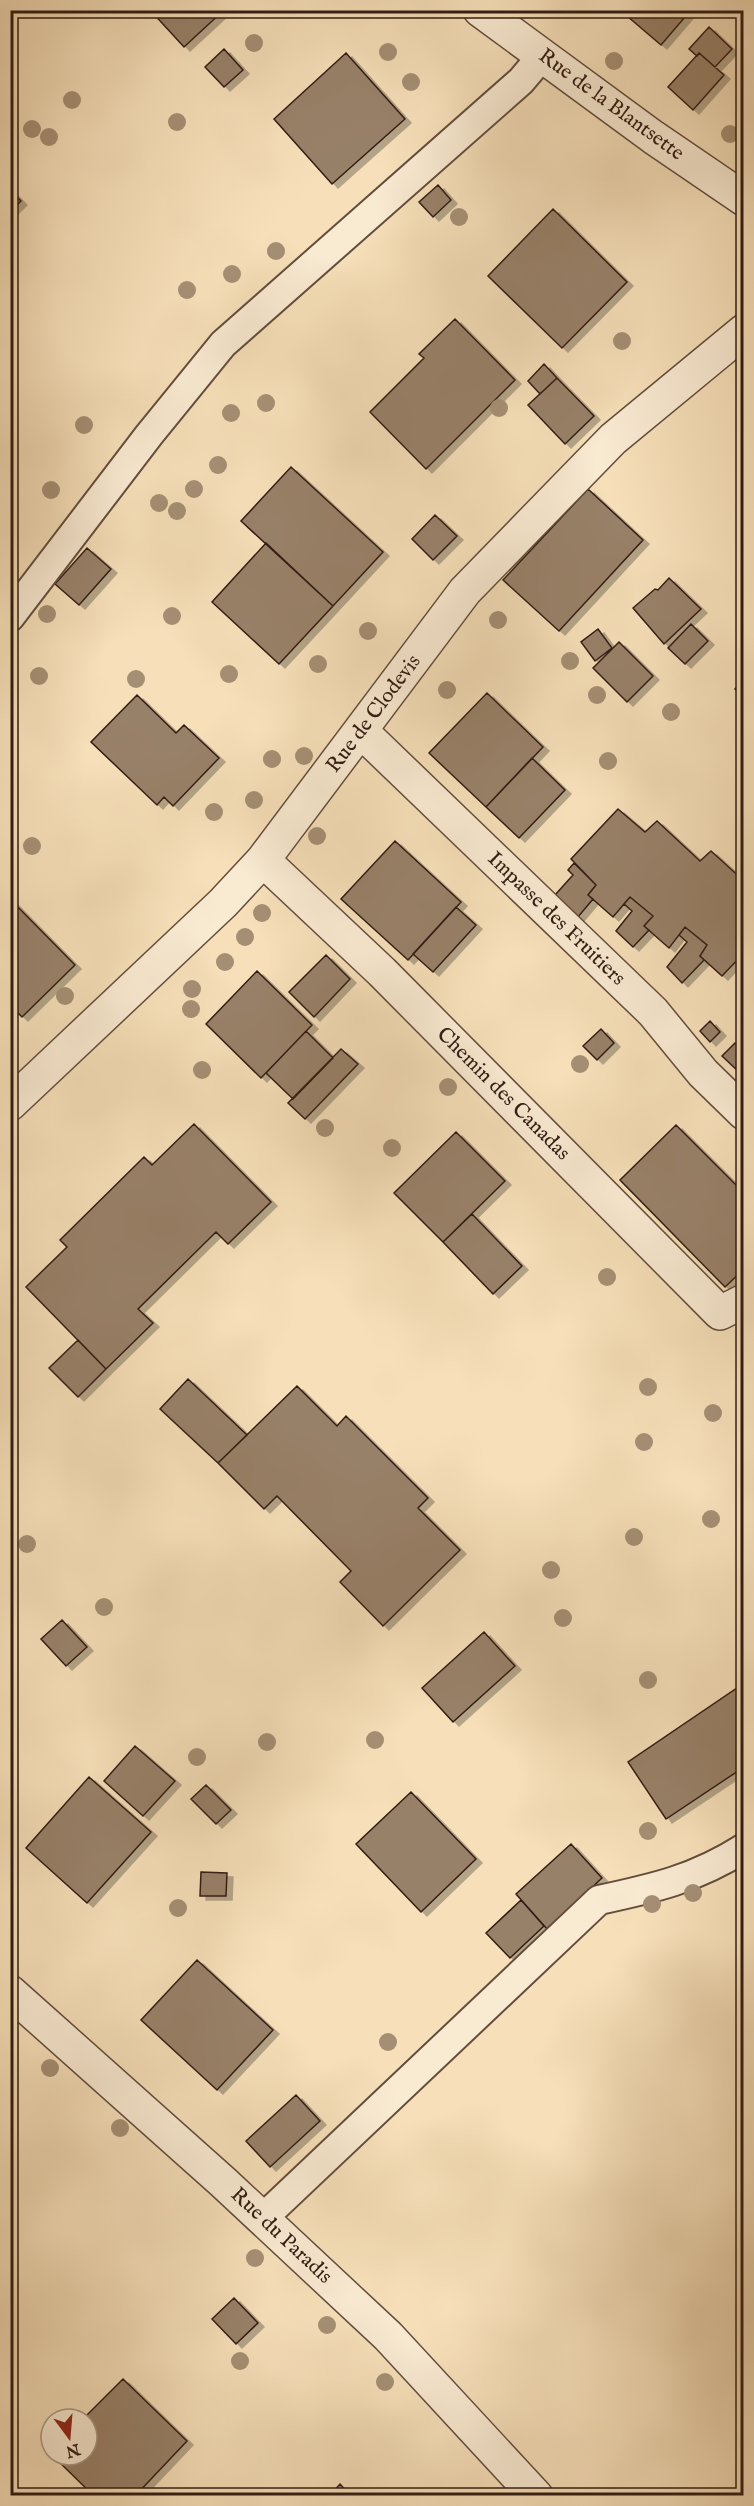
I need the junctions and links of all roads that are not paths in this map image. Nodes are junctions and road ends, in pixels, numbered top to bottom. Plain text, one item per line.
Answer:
1 (480, 10) edge
2 (542, 56) junction
3 (744, 199) edge
4 (744, 331) edge
5 (10, 617) edge
6 (361, 731) junction
7 (263, 861) junction
8 (15, 1090) edge
9 (744, 1113) edge
10 (744, 1301) edge
11 (744, 1848) edge
12 (10, 1992) edge
13 (262, 2219) junction
14 (536, 2496) edge

1 - 2 street, Rue de la Blantsette
2 - 3 street, Rue de la Blantsette
2 - 5 lane
4 - 6 street, Rue de Clodevis
6 - 7 street, Rue de Clodevis
6 - 9 street, Impasse des Fruitiers
7 - 8 street, Rue de Clodevis
7 - 10 street, Chemin des Canadas
11 - 13 lane
12 - 13 street, Rue du Paradis
13 - 14 street, Rue du Paradis

